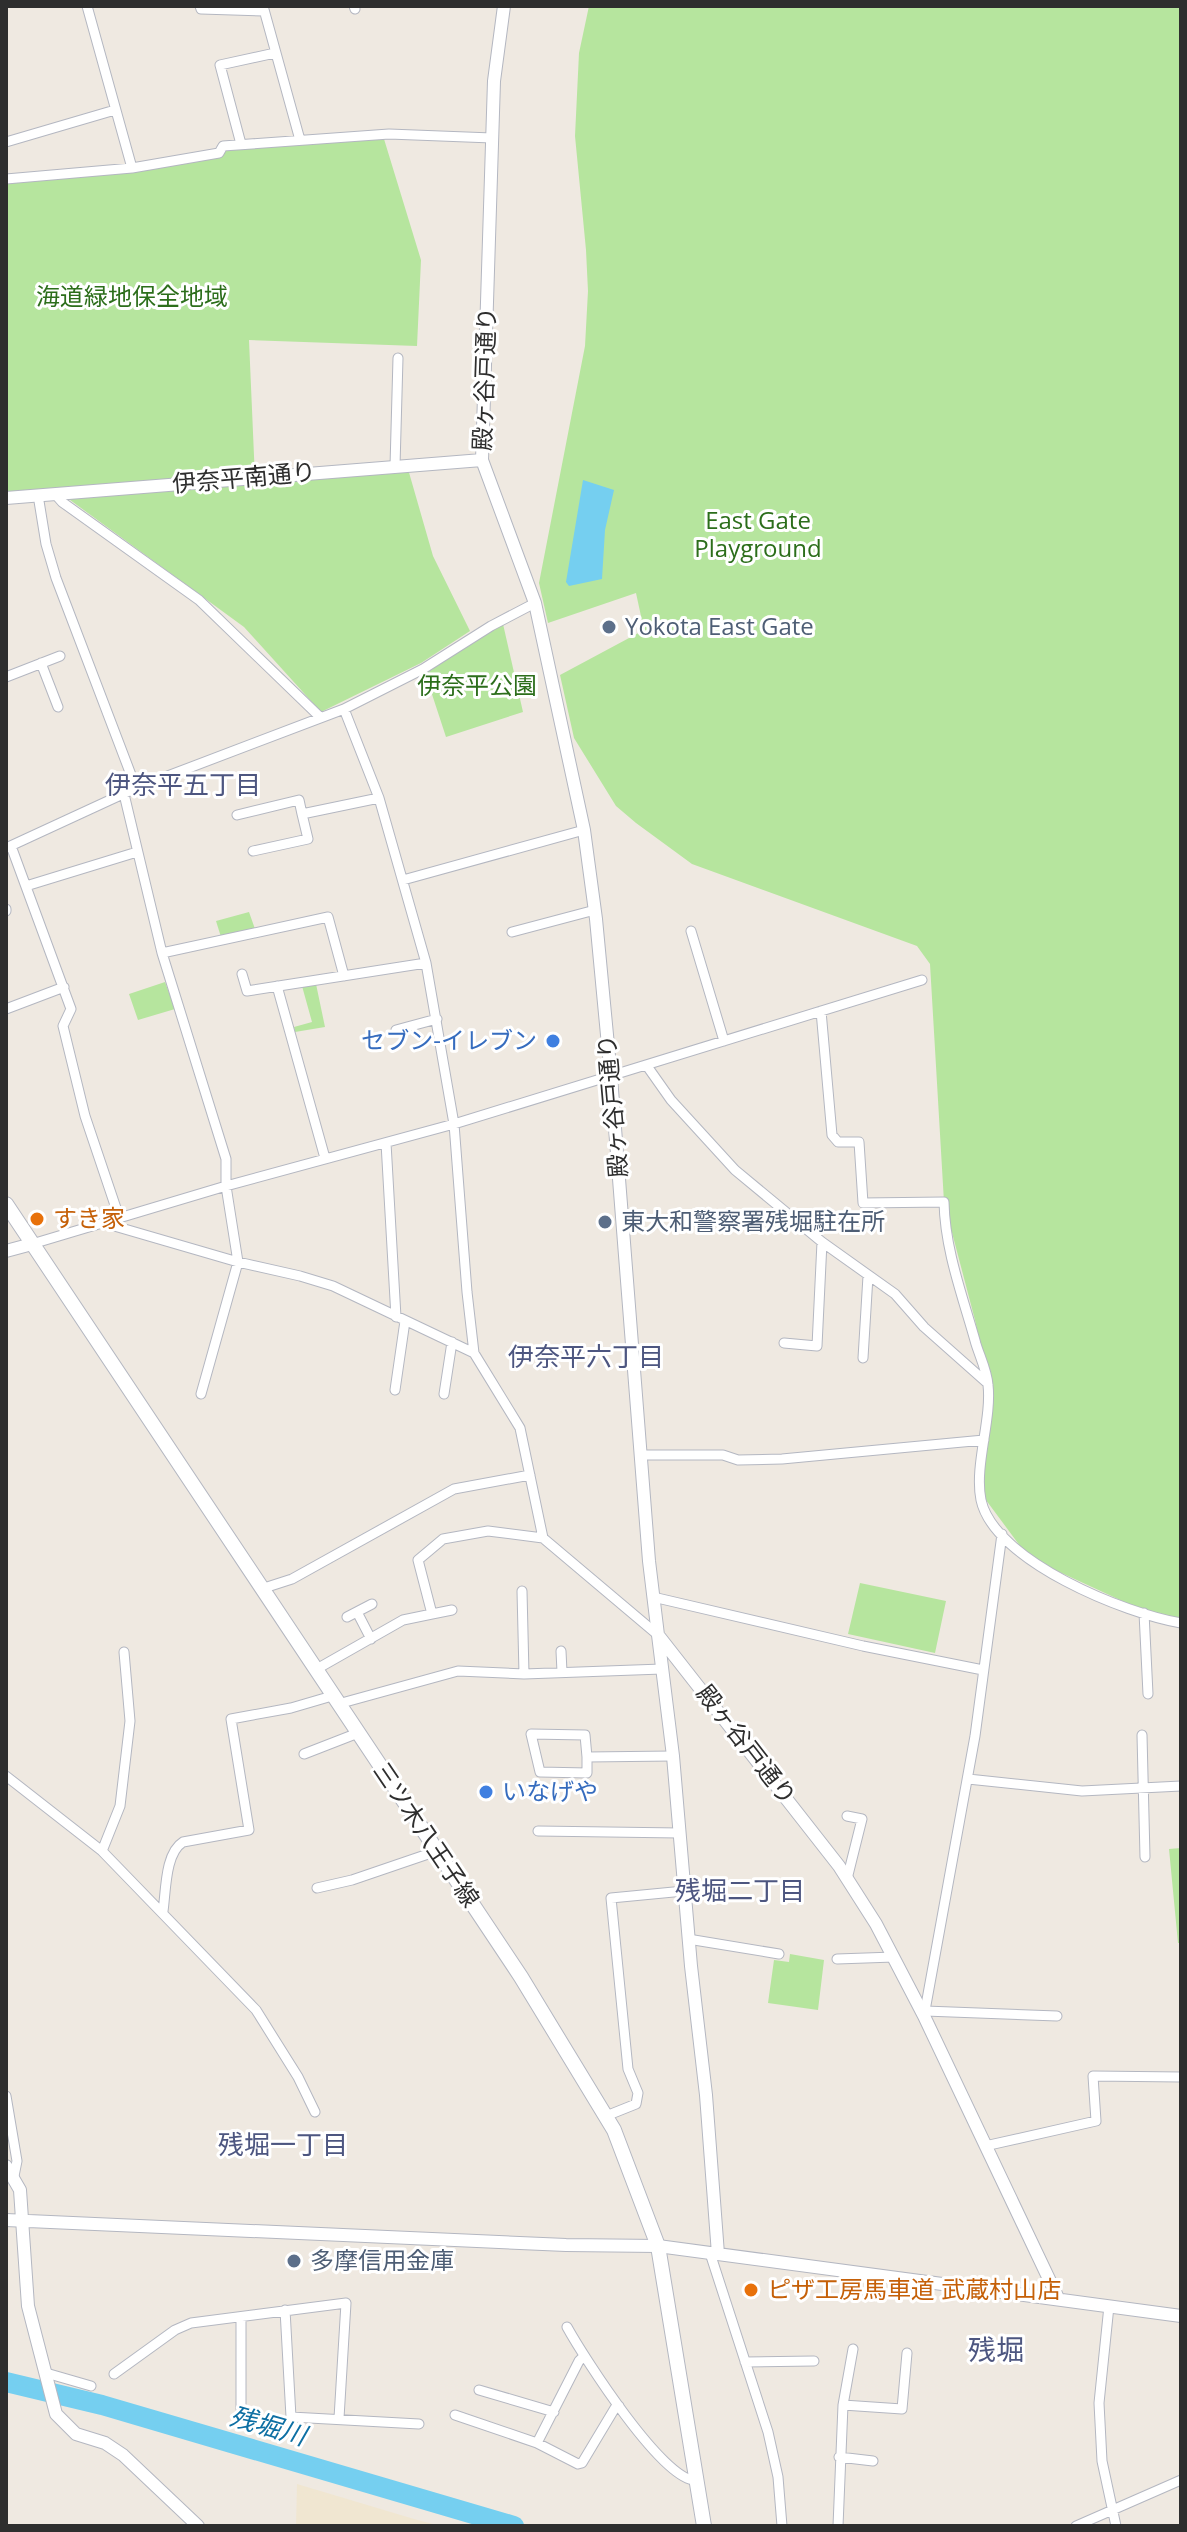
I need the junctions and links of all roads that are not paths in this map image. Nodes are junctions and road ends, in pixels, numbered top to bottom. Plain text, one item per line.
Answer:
1 (87, 6) edge
2 (200, 6) edge
3 (504, 6) edge
4 (263, 8) edge
5 (275, 53) junction
6 (115, 110) junction
7 (492, 138) junction
8 (300, 140) junction
9 (6, 142) edge
10 (241, 144) junction
11 (132, 168) junction
12 (6, 179) edge
13 (398, 358) dead end
14 (482, 460) junction
15 (395, 466) junction
16 (55, 494) junction
17 (38, 495) junction
18 (6, 498) edge
19 (535, 603) junction
20 (60, 656) dead end
21 (41, 663) junction
22 (6, 677) edge
23 (58, 707) dead end
24 (344, 709) junction
25 (320, 717) junction
26 (136, 788) junction
27 (124, 794) junction
28 (379, 798) junction
29 (302, 814) junction
30 (237, 815) dead end
31 (584, 830) junction
32 (8, 847) edge
33 (253, 851) dead end
34 (137, 852) junction
35 (403, 880) junction
36 (26, 886) junction
37 (595, 910) junction
38 (691, 931) dead end
39 (512, 932) dead end
40 (162, 953) junction
41 (426, 963) junction
42 (242, 974) dead end
43 (344, 976) junction
44 (922, 980) dead end
45 (277, 986) junction
46 (64, 987) junction
47 (6, 1009) edge
48 (821, 1011) junction
49 (437, 1019) junction
50 (396, 1030) dead end
51 (724, 1041) junction
52 (647, 1066) junction
53 (611, 1077) junction
54 (454, 1124) junction
55 (386, 1143) junction
56 (325, 1158) junction
57 (226, 1186) junction
58 (6, 1204) edge
59 (119, 1217) junction
60 (101, 1222) junction
61 (822, 1242) junction
62 (32, 1244) junction
63 (6, 1251) edge
64 (238, 1262) junction
65 (868, 1276) junction
66 (401, 1319) junction
67 (452, 1342) junction
68 (784, 1343) dead end
69 (474, 1353) junction
70 (863, 1358) dead end
71 (988, 1384) junction
72 (395, 1390) dead end
73 (201, 1394) dead end
74 (444, 1394) dead end
75 (984, 1440) junction
76 (642, 1455) junction
77 (530, 1475) junction
78 (1002, 1534) junction
79 (543, 1538) junction
80 (261, 1589) junction
81 (522, 1591) dead end
82 (653, 1597) junction
83 (372, 1604) dead end
84 (452, 1610) dead end
85 (1144, 1613) junction
86 (432, 1614) junction
87 (1181, 1623) edge
88 (658, 1635) junction
89 (371, 1639) junction
90 (561, 1651) dead end
91 (124, 1652) dead end
92 (662, 1669) junction
93 (315, 1670) junction
94 (983, 1670) junction
95 (562, 1672) junction
96 (524, 1674) junction
97 (1148, 1694) dead end
98 (335, 1700) junction
99 (358, 1733) junction
100 (1142, 1735) dead end
101 (304, 1754) dead end
102 (673, 1756) junction
103 (587, 1757) junction
104 (6, 1776) edge
105 (968, 1779) junction
106 (1181, 1786) edge
107 (1143, 1788) junction
108 (847, 1816) dead end
109 (538, 1831) dead end
110 (679, 1833) junction
111 (102, 1851) junction
112 (437, 1851) junction
113 (1145, 1857) dead end
114 (847, 1879) junction
115 (317, 1888) dead end
116 (684, 1891) junction
117 (163, 1911) junction
118 (688, 1939) junction
119 (779, 1954) dead end
120 (894, 1957) junction
121 (837, 1959) dead end
122 (924, 2014) junction
123 (1057, 2016) dead end
124 (1181, 2077) edge
125 (6, 2096) edge
126 (315, 2112) dead end
127 (606, 2116) junction
128 (985, 2146) junction
129 (10, 2171) edge
130 (6, 2220) edge
131 (22, 2221) junction
132 (658, 2246) junction
133 (714, 2254) junction
134 (1058, 2298) junction
135 (1109, 2306) junction
136 (285, 2310) junction
137 (1181, 2316) edge
138 (241, 2317) junction
139 (567, 2327) dead end
140 (853, 2349) dead end
141 (907, 2353) dead end
142 (583, 2357) junction
143 (814, 2361) dead end
144 (745, 2362) junction
145 (114, 2374) dead end
146 (46, 2375) junction
147 (91, 2386) dead end
148 (479, 2390) dead end
149 (843, 2405) junction
150 (619, 2406) junction
151 (241, 2409) dead end
152 (554, 2412) junction
153 (455, 2415) dead end
154 (339, 2418) junction
155 (419, 2424) dead end
156 (537, 2443) junction
157 (839, 2457) junction
158 (873, 2461) dead end
159 (696, 2480) junction
160 (1181, 2480) edge
161 (1112, 2509) junction
162 (198, 2526) edge
163 (704, 2526) edge
164 (782, 2526) edge
165 (838, 2526) edge
166 (1076, 2526) edge
167 (1116, 2526) edge

1 - 6 street
2 - 4 street
3 - 7 street, 殿ヶ谷戸通り
4 - 5 street
5 - 8 street
5 - 10 street
6 - 9 street
6 - 11 street
7 - 8 street
7 - 14 street, 殿ヶ谷戸通り
8 - 10 street
10 - 11 street
11 - 12 street
13 - 15 street
14 - 15 street, 伊奈平南通り
14 - 19 street, 殿ヶ谷戸通り
15 - 16 street, 伊奈平南通り
16 - 17 street, 伊奈平南通り
16 - 25 street
17 - 18 street, 伊奈平南通り
17 - 26 street
19 - 24 street
19 - 31 street, 殿ヶ谷戸通り
20 - 21 street
21 - 22 street
21 - 23 street
24 - 25 street
24 - 28 street
25 - 26 street
26 - 27 street
27 - 32 street
27 - 34 street
28 - 29 street
28 - 35 street
29 - 30 street
29 - 33 street
31 - 35 street
31 - 37 street, 殿ヶ谷戸通り
32 - 36 street
34 - 36 street
34 - 40 street
35 - 41 street
36 - 46 street
37 - 39 street
37 - 53 street, 殿ヶ谷戸通り
38 - 51 street
40 - 43 street
40 - 57 street
41 - 43 street
41 - 49 street
42 - 45 street
43 - 45 street
44 - 48 street
45 - 56 street
46 - 47 street
46 - 59 street
48 - 51 street
48 - 71 street
49 - 50 street
49 - 54 street
51 - 52 street
52 - 53 street
52 - 61 street
53 - 54 street
53 - 76 street, 殿ヶ谷戸通り
54 - 55 street
54 - 69 street
55 - 56 street
55 - 66 street
56 - 57 street
57 - 59 street
57 - 64 street
58 - 62 main road, 三ツ木八王子線
59 - 60 street
60 - 62 street
60 - 64 street
61 - 65 street
61 - 68 street
62 - 63 street
62 - 80 main road, 三ツ木八王子線
64 - 66 street
64 - 73 street
65 - 70 street
65 - 71 street
66 - 67 street
66 - 72 street
67 - 69 street
67 - 74 street
69 - 77 street
71 - 75 street
75 - 76 street
75 - 78 street
76 - 82 street, 殿ヶ谷戸通り
77 - 79 street
77 - 80 street
78 - 85 street
78 - 94 street
79 - 86 street
79 - 88 street
80 - 93 main road, 三ツ木八王子線
81 - 96 street
82 - 88 street, 殿ヶ谷戸通り
82 - 94 street
83 - 89 street
84 - 86 street
85 - 87 street
85 - 97 street
86 - 89 street
88 - 92 street
88 - 114 street, 殿ヶ谷戸通り
89 - 93 street
90 - 95 street
91 - 111 street
92 - 95 street
92 - 102 street
93 - 98 main road, 三ツ木八王子線
94 - 105 street
95 - 96 street
96 - 98 street
98 - 99 main road, 三ツ木八王子線
98 - 117 street
99 - 101 street
99 - 112 main road, 三ツ木八王子線
100 - 107 street
102 - 103 street
102 - 110 street
103 - 103 street
104 - 111 street
105 - 107 street
105 - 122 street
106 - 107 street
107 - 113 street
108 - 114 street
109 - 110 street
110 - 116 street
111 - 117 street
112 - 115 street
112 - 127 main road, 三ツ木八王子線
114 - 120 street, 殿ヶ谷戸通り
116 - 118 street
116 - 127 street
117 - 126 street
118 - 119 street
118 - 133 street
120 - 121 street
120 - 122 street, 殿ヶ谷戸通り
122 - 123 street
122 - 128 street, 殿ヶ谷戸通り
124 - 128 street
125 - 129 street
127 - 132 main road, 三ツ木八王子線
128 - 134 street, 殿ヶ谷戸通り
129 - 131 street
130 - 131 street
131 - 132 street
131 - 146 street
132 - 133 street
132 - 159 main road, 三ツ木八王子線
133 - 134 street
133 - 144 street
134 - 135 street
135 - 137 street
135 - 161 street
136 - 138 street
136 - 154 street
136 - 154 street
138 - 145 street
138 - 151 street
139 - 142 street
140 - 149 street
141 - 149 street
142 - 150 street
142 - 152 street
143 - 144 street
144 - 164 street
146 - 147 street
146 - 162 street
148 - 152 street
149 - 157 street
150 - 156 street
150 - 159 street
152 - 156 street
153 - 156 street
154 - 155 street
157 - 158 street
157 - 165 street
159 - 163 main road, 三ツ木八王子線
160 - 161 street
161 - 166 street
161 - 167 street

